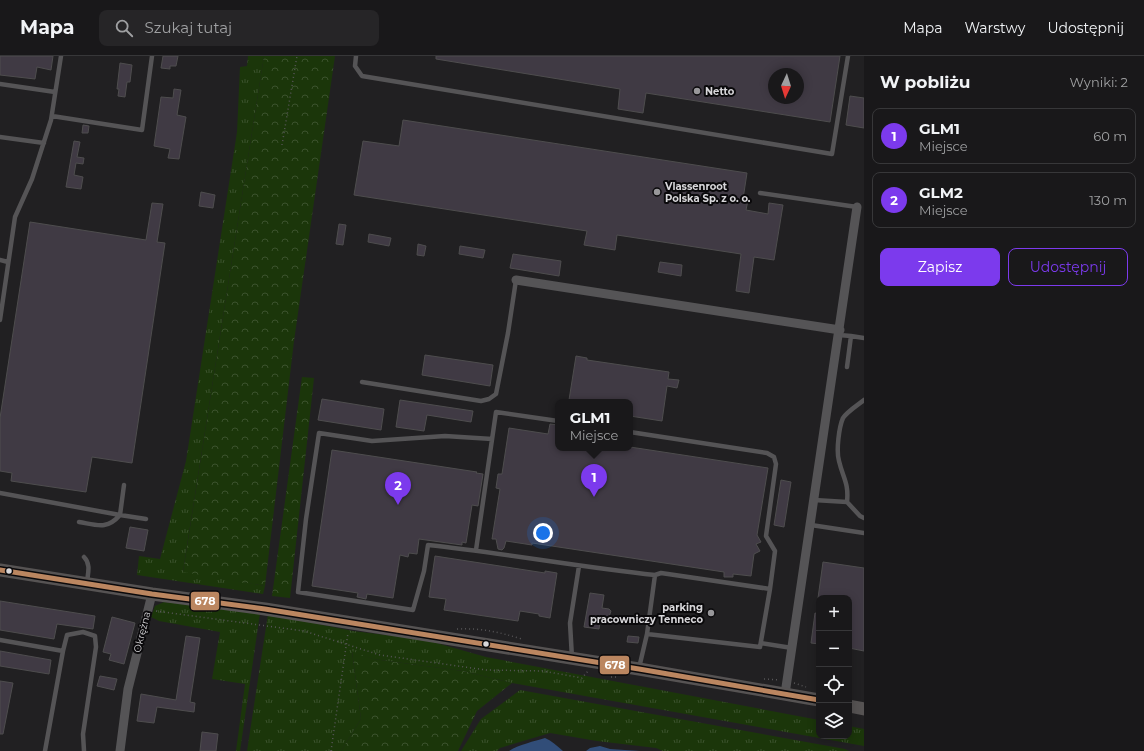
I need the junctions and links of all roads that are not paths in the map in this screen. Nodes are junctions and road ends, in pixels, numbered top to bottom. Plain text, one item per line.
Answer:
1 (61, 56) edge
2 (152, 56) edge
3 (356, 56) edge
4 (848, 56) edge
5 (0, 84) edge
6 (56, 92) junction
7 (52, 116) junction
8 (0, 137) edge
9 (44, 143) junction
10 (760, 193) dead end
11 (857, 207) joint
12 (0, 260) edge
13 (8, 262) junction
14 (516, 280) joint
15 (0, 320) edge
16 (839, 332) junction
17 (851, 336) junction
18 (864, 338) edge
19 (846, 366) dead end
20 (362, 382) dead end
21 (864, 400) edge
22 (555, 421) edge
23 (633, 432) edge
24 (492, 439) junction
25 (124, 485) dead end
26 (0, 493) edge
27 (814, 500) junction
28 (847, 502) junction
29 (120, 515) junction
30 (864, 518) edge
31 (146, 519) dead end
32 (79, 522) dead end
33 (810, 525) junction
34 (864, 533) edge
35 (476, 550) junction
36 (84, 557) dead end
37 (579, 566) junction
38 (0, 570) edge
39 (655, 575) junction
40 (87, 584) junction
41 (770, 589) junction
42 (152, 594) junction
43 (647, 634) junction
44 (0, 640) edge
45 (761, 643) junction
46 (792, 648) junction
47 (64, 651) junction
48 (572, 659) junction
49 (639, 669) junction
50 (785, 694) junction
51 (816, 699) edge
52 (852, 706) edge
53 (864, 708) edge
54 (46, 751) edge
55 (84, 751) edge
56 (120, 751) edge

1 - 6 lane
2 - 7 lane
3 - 4 lane
5 - 6 lane
6 - 7 lane
7 - 9 lane
8 - 9 lane
9 - 13 lane
10 - 11 lane
11 - 16 street
12 - 13 lane
13 - 15 lane
14 - 16 street
14 - 20 lane
16 - 17 lane
16 - 27 street
17 - 18 lane
17 - 19 lane
21 - 28 lane
22 - 24 lane
23 - 41 lane
24 - 35 lane
24 - 35 lane
25 - 29 lane
26 - 29 lane
27 - 28 lane
27 - 33 street
28 - 30 lane
29 - 31 lane
29 - 32 lane
33 - 34 lane
33 - 46 street
35 - 37 lane
36 - 40 lane
37 - 39 lane
37 - 48 lane
38 - 40 street
39 - 41 lane
39 - 43 lane
40 - 42 street
41 - 45 lane
42 - 48 street
42 - 56 street, Okrężna
43 - 45 lane
43 - 49 lane
44 - 47 lane
45 - 46 lane
46 - 50 street
47 - 54 lane
47 - 55 lane
48 - 49 street
49 - 50 street
50 - 51 street
52 - 53 street

